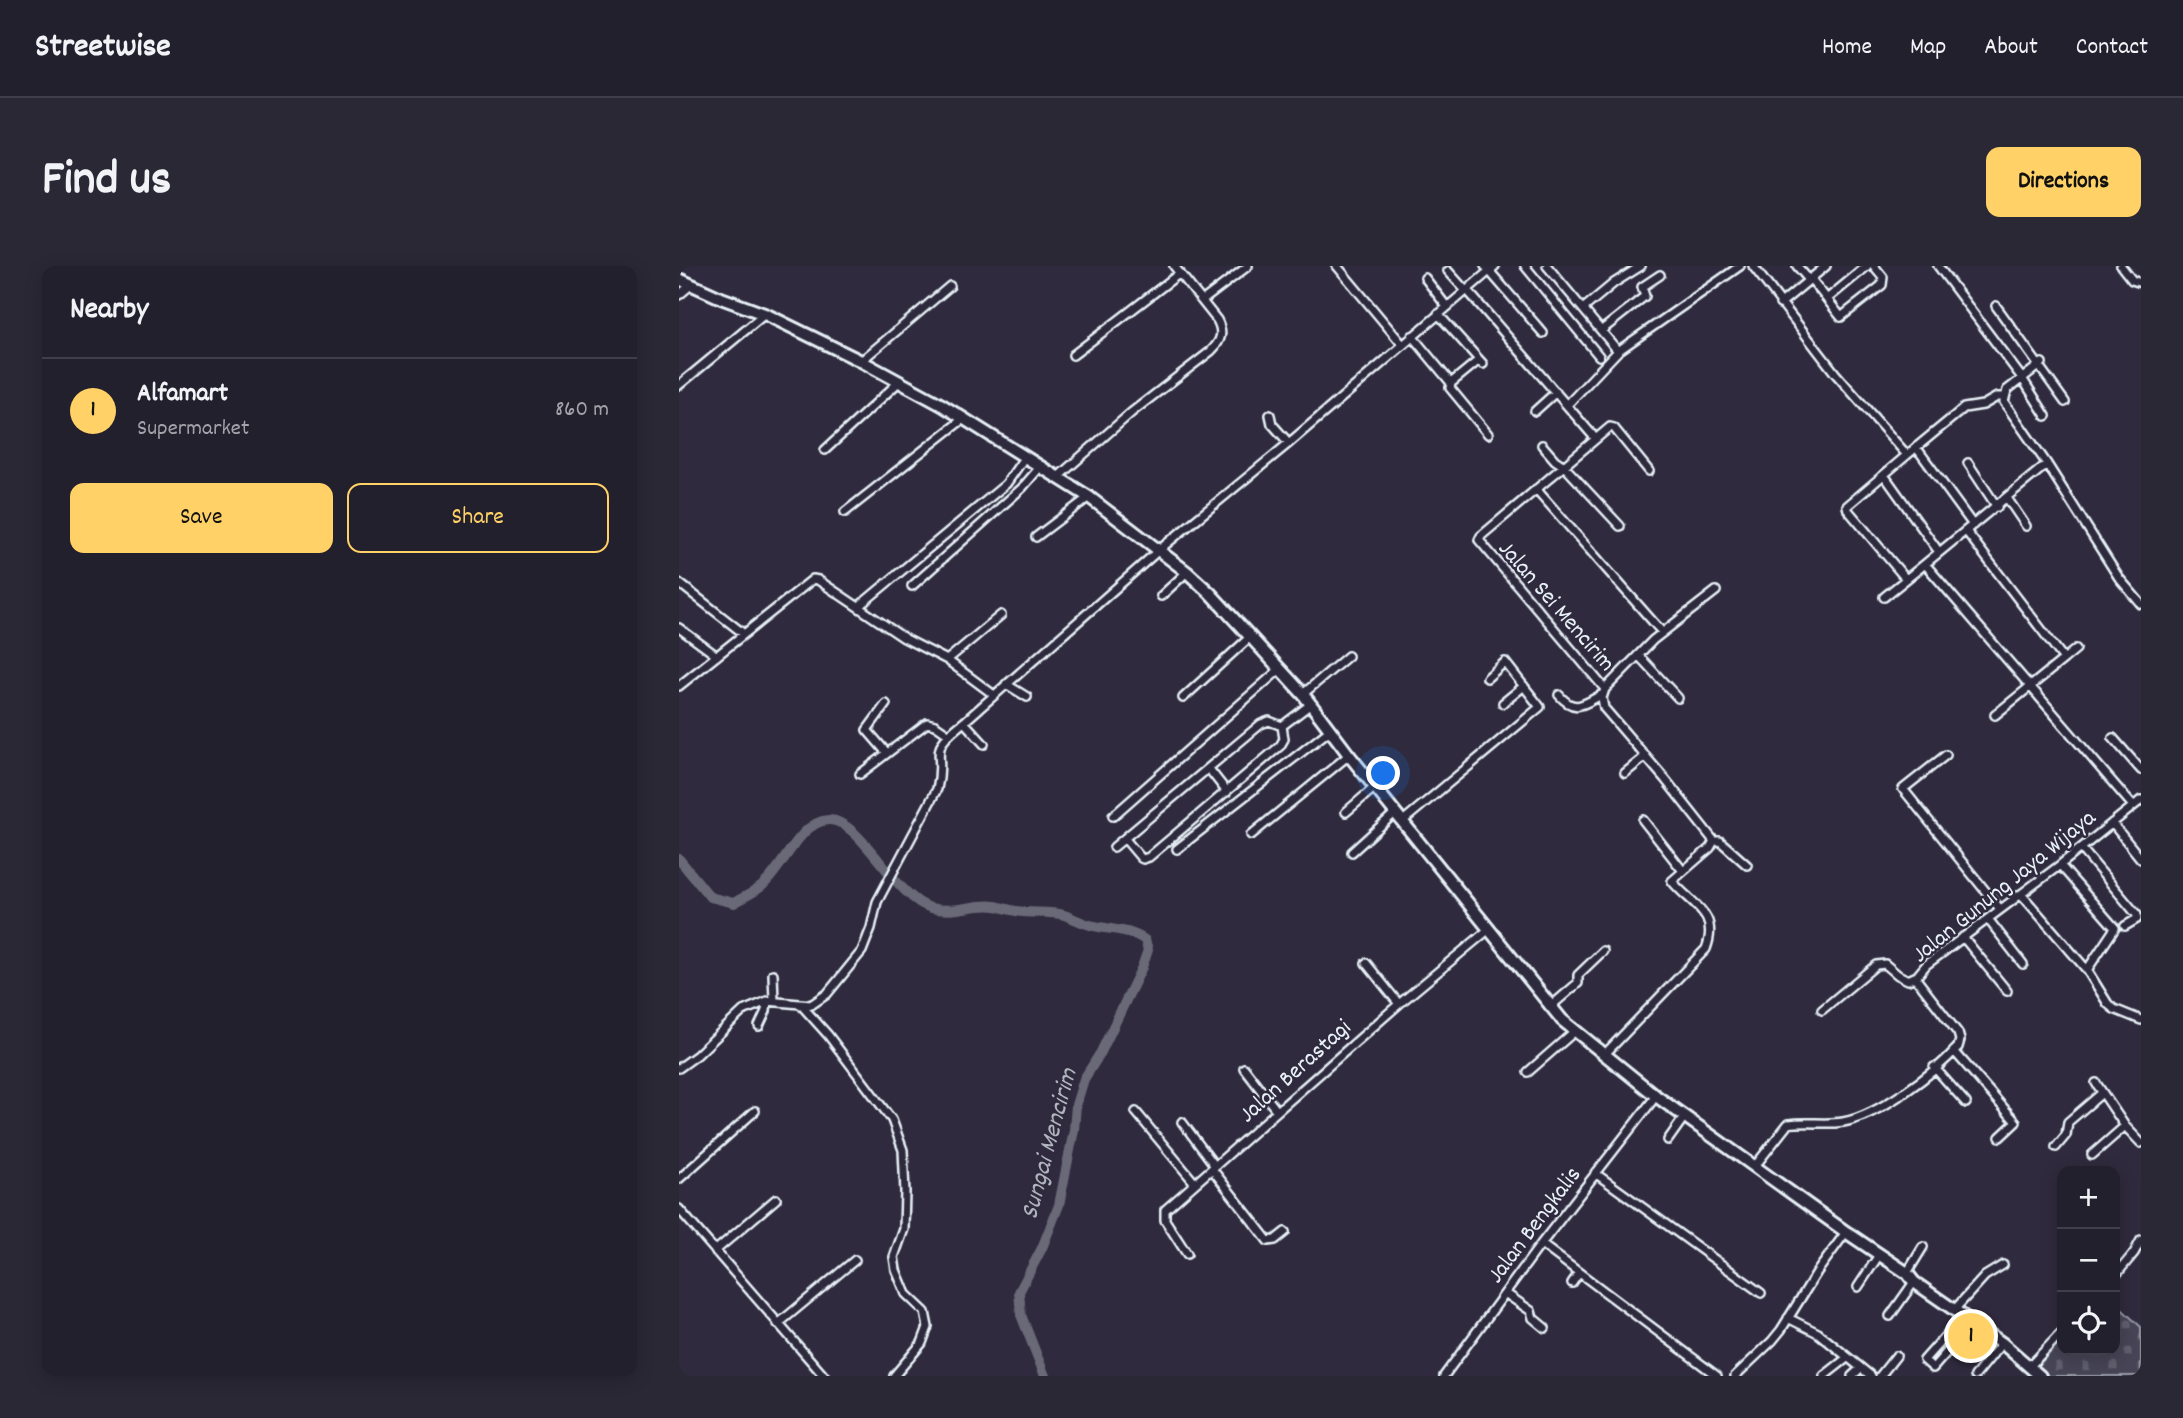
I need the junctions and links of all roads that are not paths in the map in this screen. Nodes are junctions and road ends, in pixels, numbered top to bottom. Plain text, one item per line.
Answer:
1 (1174, 266) edge
2 (1248, 266) edge
3 (1337, 266) edge
4 (1525, 266) edge
5 (1547, 266) edge
6 (1641, 266) edge
7 (1740, 266) edge
8 (1753, 266) edge
9 (1797, 266) edge
10 (1826, 266) edge
11 (1867, 266) edge
12 (1874, 266) edge
13 (1938, 266) edge
14 (2121, 266) edge
15 (1489, 268) edge
16 (1448, 271) dead end
17 (1180, 273) junction
18 (1660, 275) dead end
19 (1425, 278) dead end
20 (679, 279) edge
21 (1810, 280) junction
22 (2141, 283) edge
23 (691, 285) junction
24 (950, 286) dead end
25 (1467, 291) junction
26 (679, 295) edge
27 (1827, 299) junction
28 (1202, 301) junction
29 (1780, 304) junction
30 (1997, 306) dead end
31 (1447, 307) junction
32 (1584, 308) junction
33 (765, 314) junction
34 (1438, 314) junction
35 (1602, 330) junction
36 (1543, 333) dead end
37 (1412, 336) junction
38 (1402, 344) junction
39 (1618, 351) junction
40 (1073, 355) dead end
41 (1599, 356) dead end
42 (861, 361) junction
43 (2041, 364) junction
44 (2022, 378) junction
45 (900, 381) junction
46 (1451, 383) junction
47 (679, 385) edge
48 (1556, 392) junction
49 (2004, 397) junction
50 (2066, 402) dead end
51 (1567, 405) junction
52 (1535, 411) dead end
53 (1269, 415) dead end
54 (2046, 416) dead end
55 (963, 419) junction
56 (1488, 434) dead end
57 (1595, 438) junction
58 (1289, 443) junction
59 (1542, 446) dead end
60 (1916, 447) junction
61 (825, 450) dead end
62 (1906, 455) junction
63 (1024, 458) junction
64 (1968, 463) dead end
65 (2047, 464) junction
66 (1041, 466) junction
67 (1564, 466) junction
68 (1649, 471) dead end
69 (1884, 475) junction
70 (1059, 476) junction
71 (1536, 489) junction
72 (1089, 497) junction
73 (2007, 498) junction
74 (1997, 507) junction
75 (845, 512) dead end
76 (1973, 525) junction
77 (1620, 526) dead end
78 (2027, 526) dead end
79 (1966, 531) junction
80 (1036, 537) dead end
81 (1159, 550) junction
82 (1939, 552) junction
83 (1925, 564) junction
84 (1187, 572) junction
85 (1906, 579) junction
86 (679, 583) edge
87 (912, 586) dead end
88 (1716, 591) dead end
89 (1161, 596) dead end
90 (1884, 597) dead end
91 (2141, 604) edge
92 (858, 607) junction
93 (1001, 615) dead end
94 (679, 628) edge
95 (1662, 632) junction
96 (744, 634) junction
97 (1250, 637) junction
98 (2076, 649) dead end
99 (1638, 655) junction
100 (717, 656) junction
101 (1348, 656) dead end
102 (2064, 659) junction
103 (947, 660) junction
104 (1280, 668) junction
105 (1487, 678) dead end
106 (1006, 684) junction
107 (679, 686) edge
108 (1524, 686) junction
109 (2029, 687) junction
110 (1604, 692) junction
111 (1303, 694) junction
112 (994, 695) junction
113 (1559, 695) dead end
114 (1027, 697) dead end
115 (1183, 698) dead end
116 (1678, 698) dead end
117 (1503, 703) dead end
118 (886, 704) dead end
119 (1311, 704) junction
120 (1995, 715) dead end
121 (964, 722) junction
122 (1282, 726) junction
123 (1330, 730) junction
124 (948, 734) junction
125 (2113, 738) dead end
126 (984, 744) dead end
127 (886, 752) junction
128 (1349, 755) junction
129 (1946, 755) dead end
130 (1646, 756) junction
131 (1209, 769) junction
132 (2141, 770) edge
133 (1625, 773) dead end
134 (860, 774) dead end
135 (1374, 787) junction
136 (1227, 792) junction
137 (2141, 800) edge
138 (2133, 806) junction
139 (1346, 812) dead end
140 (1113, 816) dead end
141 (1399, 817) junction
142 (1643, 820) dead end
143 (2112, 823) junction
144 (1251, 835) dead end
145 (1125, 839) junction
146 (1714, 841) junction
147 (1114, 847) dead end
148 (2081, 848) junction
149 (1177, 849) dead end
150 (1352, 852) dead end
151 (2141, 859) edge
152 (1747, 865) dead end
153 (2060, 865) junction
154 (1683, 871) junction
155 (2021, 894) junction
156 (2000, 909) junction
157 (1988, 919) junction
158 (2125, 926) dead end
159 (1489, 930) junction
160 (1963, 937) junction
161 (1603, 951) dead end
162 (1366, 963) dead end
163 (2023, 964) dead end
164 (2087, 970) junction
165 (773, 974) dead end
166 (1917, 976) junction
167 (2007, 991) dead end
168 (770, 1001) junction
169 (1399, 1004) junction
170 (802, 1006) junction
171 (1550, 1007) junction
172 (1822, 1010) dead end
173 (2141, 1020) edge
174 (759, 1026) dead end
175 (1575, 1031) junction
176 (1954, 1051) junction
177 (1604, 1055) junction
178 (1934, 1067) junction
179 (679, 1068) edge
180 (1244, 1068) dead end
181 (1528, 1072) dead end
182 (2096, 1083) dead end
183 (2102, 1093) junction
184 (1656, 1096) junction
185 (1966, 1102) dead end
186 (755, 1111) dead end
187 (1276, 1111) junction
188 (1136, 1112) dead end
189 (1685, 1116) junction
190 (1182, 1122) dead end
191 (2125, 1126) junction
192 (2000, 1137) dead end
193 (1668, 1140) dead end
194 (2141, 1143) edge
195 (2056, 1147) dead end
196 (2092, 1155) dead end
197 (1755, 1166) junction
198 (1214, 1168) junction
199 (1595, 1173) junction
200 (679, 1179) edge
201 (1195, 1182) junction
202 (776, 1199) dead end
203 (679, 1209) edge
204 (1285, 1232) dead end
205 (1846, 1232) junction
206 (2141, 1240) edge
207 (1541, 1244) junction
208 (1923, 1247) dead end
209 (715, 1251) junction
210 (1187, 1254) dead end
211 (1879, 1255) junction
212 (855, 1259) dead end
213 (2003, 1265) dead end
214 (2120, 1270) edge
215 (1579, 1273) junction
216 (1910, 1277) junction
217 (1572, 1283) dead end
218 (1858, 1287) dead end
219 (1505, 1293) junction
220 (1761, 1293) dead end
221 (1964, 1315) junction
222 (1890, 1316) dead end
223 (1789, 1318) junction
224 (778, 1324) junction
225 (1545, 1328) dead end
226 (2057, 1337) edge
227 (2002, 1343) junction
228 (1896, 1356) dead end
229 (1847, 1358) junction
230 (2030, 1366) junction
231 (1861, 1368) junction
232 (824, 1376) edge
233 (894, 1376) edge
234 (1444, 1376) edge
235 (1717, 1376) edge
236 (1735, 1376) edge
237 (1824, 1376) edge
238 (1852, 1376) edge
239 (1871, 1376) edge
240 (1880, 1376) edge
241 (1975, 1376) edge
242 (2040, 1376) edge

1 - 17 street
2 - 28 street
3 - 38 street
4 - 41 street
5 - 32 street
6 - 32 street
7 - 39 street
8 - 29 street
9 - 21 street
10 - 21 street
11 - 27 street
12 - 27 street
13 - 44 street
14 - 22 street
15 - 25 street
15 - 36 street
16 - 25 street
17 - 28 street
17 - 40 street
18 - 35 street
19 - 31 street
20 - 23 main road
21 - 27 street
21 - 29 street
23 - 26 street
23 - 33 main road
24 - 42 street
25 - 31 street
25 - 48 street
28 - 70 street
29 - 62 street
30 - 43 street
31 - 34 street
32 - 35 street
33 - 42 main road
33 - 47 street
34 - 37 street
34 - 46 street
35 - 39 street
37 - 38 street
37 - 46 street
38 - 58 street
39 - 51 street
42 - 45 main road
43 - 44 street
43 - 50 street
44 - 49 street
44 - 54 street
45 - 55 main road
45 - 61 street
46 - 56 street
48 - 51 street
48 - 52 street
49 - 60 street
49 - 65 street
51 - 57 street
53 - 58 street
55 - 63 main road
55 - 75 street
57 - 67 street, Jalan Sei Mencirim
57 - 68 street
58 - 81 street
59 - 67 street
60 - 62 street
60 - 76 street
62 - 69 street
63 - 66 main road
63 - 92 street
64 - 74 street
65 - 73 street
65 - 91 street
66 - 70 main road
66 - 87 street
67 - 71 street, Jalan Sei Mencirim
67 - 77 street
69 - 82 street
69 - 85 street
70 - 72 main road
71 - 95 street
71 - 110 street, Jalan Sei Mencirim
72 - 80 street
72 - 81 main road
73 - 74 street
73 - 78 street
74 - 76 street
76 - 79 street
79 - 82 street
79 - 102 street
81 - 84 main road
81 - 106 street
82 - 83 street
83 - 85 street
83 - 109 street
84 - 89 street
84 - 97 main road
85 - 90 street
86 - 96 street
88 - 95 street
92 - 96 street
92 - 103 street
93 - 103 street
94 - 100 street
95 - 99 street
96 - 100 street
97 - 104 main road
97 - 115 street
98 - 102 street
99 - 110 street
99 - 116 street
100 - 107 street
101 - 111 street
102 - 109 street
103 - 112 street
104 - 111 main road
104 - 140 street
105 - 108 street
106 - 112 street
106 - 114 street
108 - 117 street
108 - 141 street
109 - 120 street
109 - 138 street
110 - 113 street
110 - 130 street, Jalan Sei Mencirim
111 - 119 main road
112 - 121 street
118 - 127 street
119 - 122 street
119 - 123 main road
121 - 124 street
121 - 126 street
122 - 131 street
122 - 136 street
123 - 128 main road
123 - 149 street
124 - 127 street
124 - 170 street
125 - 132 street
127 - 134 street
128 - 135 main road
128 - 144 street
129 - 156 street
130 - 133 street
130 - 146 street, Jalan Sei Mencirim
131 - 136 street
131 - 145 street
135 - 139 street
135 - 141 main road
136 - 145 street
137 - 138 street, Jalan Gunung Jaya Wijaya
138 - 143 street, Jalan Gunung Jaya Wijaya
141 - 150 street
141 - 159 main road
142 - 154 street
143 - 148 street, Jalan Gunung Jaya Wijaya
143 - 151 street
145 - 147 street
146 - 152 street, Jalan Sei Mencirim
146 - 154 street
148 - 153 street, Jalan Gunung Jaya Wijaya
148 - 158 street
153 - 155 street, Jalan Gunung Jaya Wijaya
153 - 164 street
154 - 177 street
155 - 156 street, Jalan Gunung Jaya Wijaya
155 - 164 street
156 - 157 street, Jalan Gunung Jaya Wijaya
157 - 160 street, Jalan Gunung Jaya Wijaya
157 - 163 street
159 - 169 street, Jalan Berastagi
159 - 171 main road
160 - 166 street, Jalan Gunung Jaya Wijaya
160 - 167 street
161 - 171 street
162 - 169 street
164 - 173 street
165 - 168 street
166 - 172 street
166 - 176 street, Jalan Gunung Jaya Wijaya
168 - 170 street
168 - 174 street
168 - 179 street
169 - 187 street, Jalan Berastagi
170 - 233 street
171 - 175 main road
175 - 177 main road
175 - 181 street
176 - 178 street
176 - 192 street
177 - 184 main road
178 - 185 street
178 - 197 street
180 - 187 street
182 - 183 street
183 - 191 street
183 - 195 street
184 - 189 main road
184 - 199 street, Jalan Bengkalis
186 - 200 street
187 - 198 street, Jalan Berastagi
188 - 201 street
189 - 193 street
189 - 197 main road
190 - 198 street
191 - 194 street
191 - 196 street
197 - 205 main road
198 - 201 street, Jalan Berastagi
198 - 204 street
199 - 207 street, Jalan Bengkalis
199 - 220 street
201 - 210 street, Jalan Berastagi
202 - 209 street
203 - 209 street
205 - 211 main road
205 - 223 street
206 - 214 street
207 - 215 street
207 - 219 street, Jalan Bengkalis
208 - 216 street
209 - 224 street
211 - 216 main road
211 - 218 street
212 - 224 street
213 - 221 street
215 - 217 street
215 - 235 street
216 - 221 main road
216 - 222 street
219 - 225 street
219 - 234 street, Jalan Bengkalis
221 - 221 street
221 - 227 main road
223 - 229 street
223 - 236 street
224 - 232 street
226 - 230 street
227 - 230 main road
227 - 241 street
228 - 240 street
229 - 231 street
229 - 237 street
230 - 242 main road
231 - 238 street
231 - 239 street

